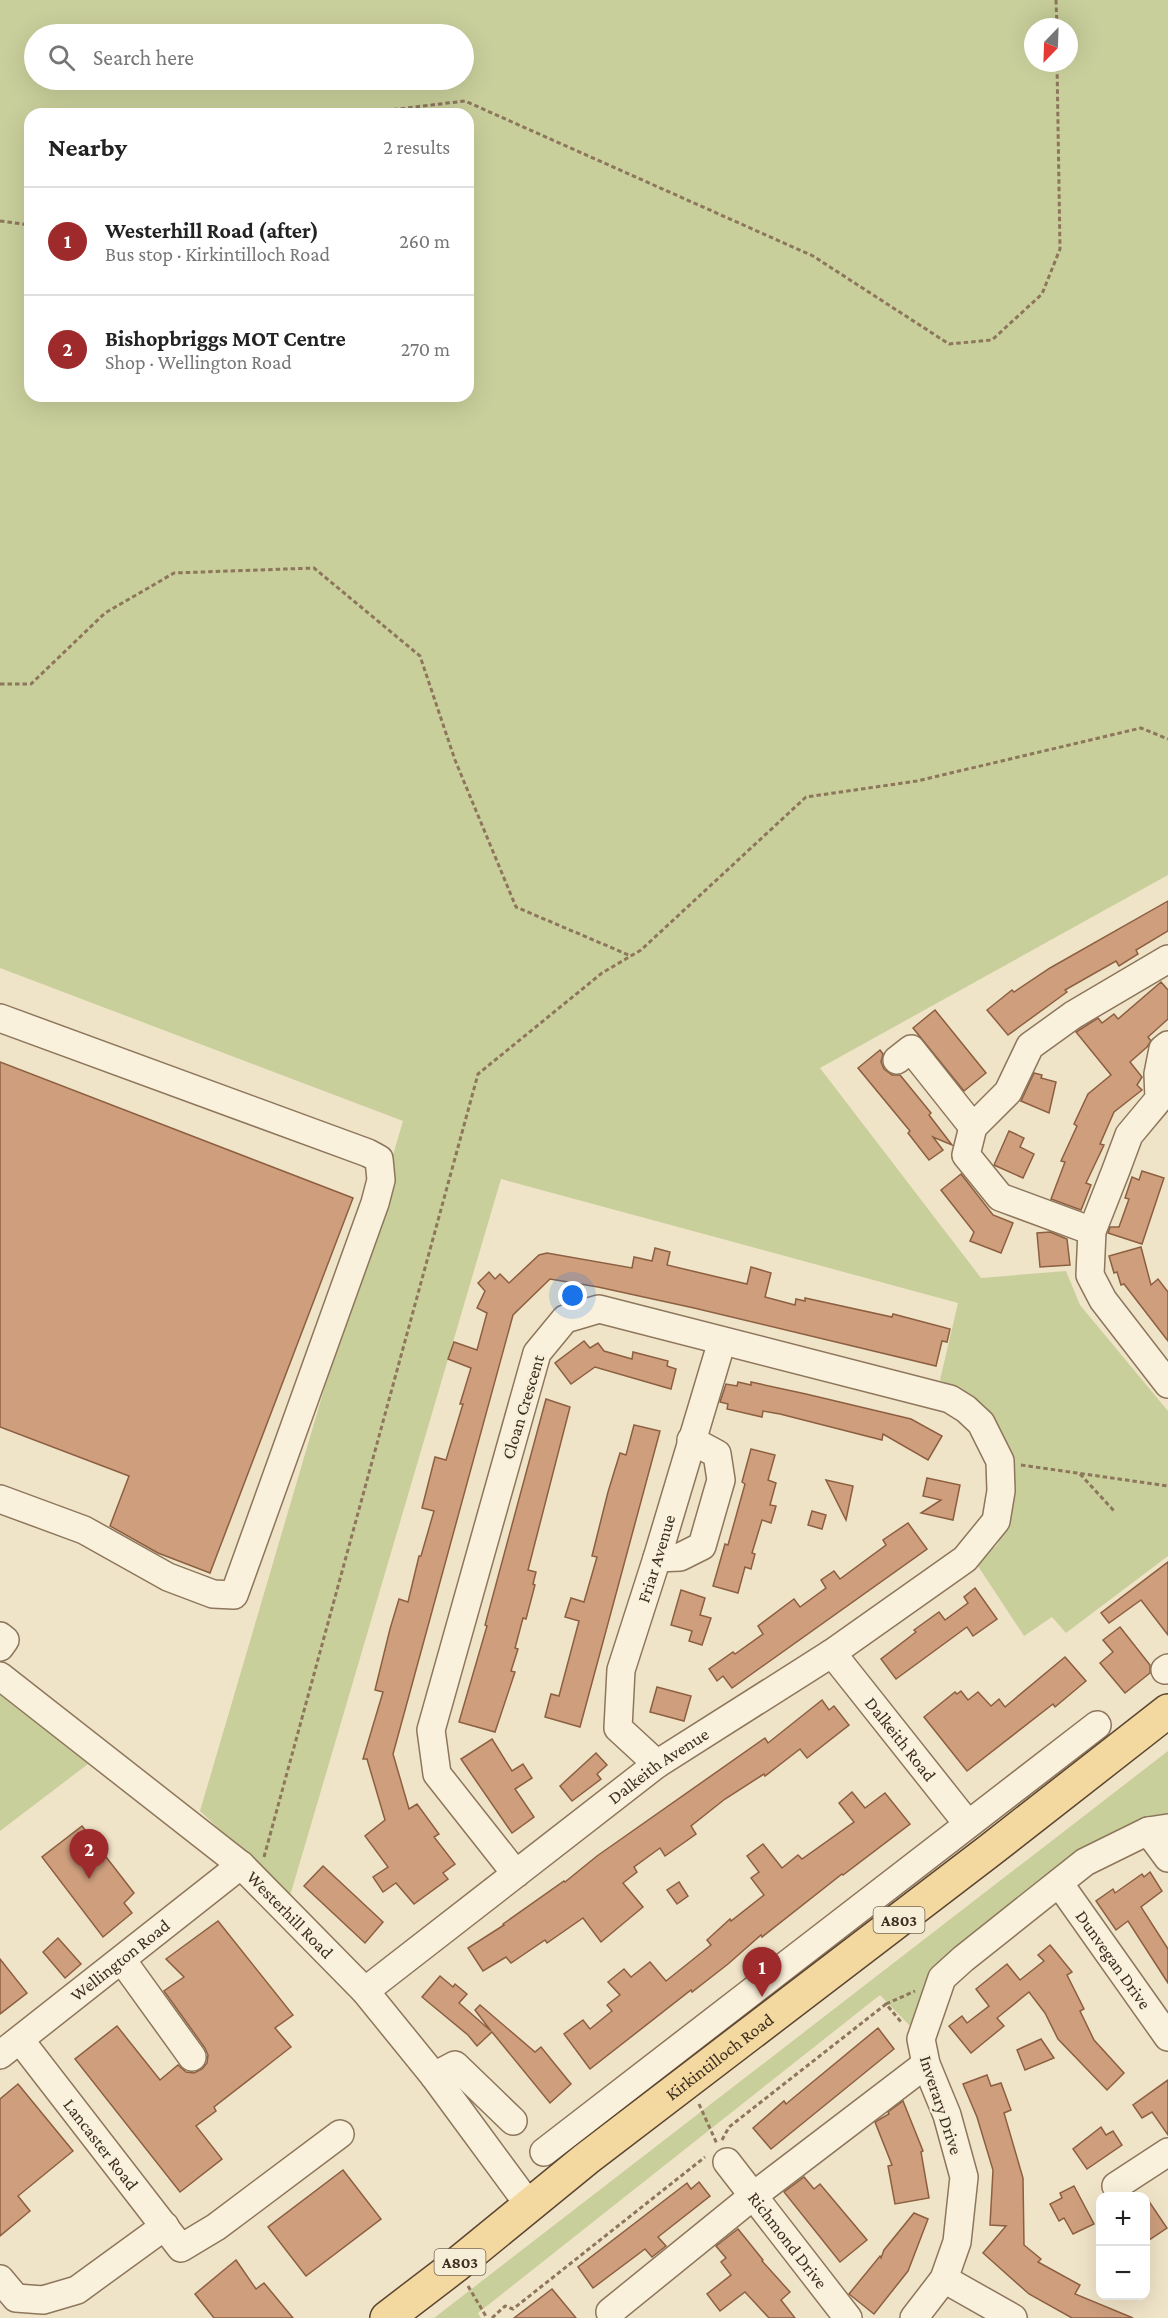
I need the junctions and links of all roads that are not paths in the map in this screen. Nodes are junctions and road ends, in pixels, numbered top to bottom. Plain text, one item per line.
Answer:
1 (1168, 959) edge
2 (0, 1018) edge
3 (1168, 1046) edge
4 (897, 1060) dead end
5 (1163, 1103) edge
6 (973, 1126) junction
7 (1092, 1231) junction
8 (722, 1341) junction
9 (1168, 1384) edge
10 (691, 1440) junction
11 (0, 1499) edge
12 (657, 1558) junction
13 (965, 1559) joint
14 (0, 1636) edge
15 (0, 1647) edge
16 (832, 1653) junction
17 (0, 1676) edge
18 (1168, 1711) edge
19 (1097, 1725) dead end
20 (657, 1764) junction
21 (968, 1823) junction
22 (1158, 1830) edge
23 (1168, 1858) edge
24 (249, 1874) junction
25 (516, 1874) junction
26 (1059, 1883) junction
27 (122, 1960) junction
28 (365, 1991) junction
29 (1168, 2037) edge
30 (10, 2048) edge
31 (192, 2057) dead end
32 (926, 2064) junction
33 (434, 2076) junction
34 (513, 2121) dead end
35 (340, 2134) dead end
36 (1168, 2151) edge
37 (544, 2152) dead end
38 (727, 2162) road end
39 (247, 2183) dead end
40 (1116, 2186) dead end
41 (753, 2196) junction
42 (529, 2205) junction
43 (174, 2239) junction
44 (0, 2279) edge
45 (944, 2279) junction
46 (610, 2312) dead end
47 (387, 2318) edge
48 (848, 2318) edge
49 (914, 2318) edge
50 (1013, 2318) edge

1 - 6 street
2 - 11 street
3 - 5 street
4 - 6 street
5 - 7 street
6 - 7 street
7 - 9 street
8 - 10 street, Friar Avenue
8 - 13 street, Cloan Crescent
8 - 25 street, Cloan Crescent
10 - 12 street, Friar Avenue
10 - 12 street
12 - 20 street, Friar Avenue
13 - 16 street, Dalkeith Avenue
14 - 15 street
16 - 20 street, Dalkeith Avenue
16 - 21 street, Dalkeith Road
17 - 24 street, Westerhill Road
18 - 42 main road, Kirkintilloch Road / A803
19 - 21 street
20 - 25 street, Dalkeith Avenue
21 - 37 street
22 - 23 street
22 - 26 street, Inverary Drive
24 - 27 street, Wellington Road
24 - 28 street, Westerhill Road
25 - 28 street, Dalkeith Avenue
26 - 29 street, Dunvegan Drive
26 - 32 street, Inverary Drive
27 - 30 street, Wellington Road
27 - 31 street
28 - 33 street, Westerhill Road
30 - 43 street, Lancaster Road
32 - 41 street
32 - 45 street, Inverary Drive
33 - 34 street
33 - 42 street, Westerhill Road
35 - 43 street
36 - 40 street
38 - 41 street, Richmond Drive
39 - 43 street
41 - 46 street
41 - 48 street, Richmond Drive
42 - 47 main road, Kirkintilloch Road / A803
43 - 44 street
45 - 49 street, Inverary Drive
45 - 50 street

